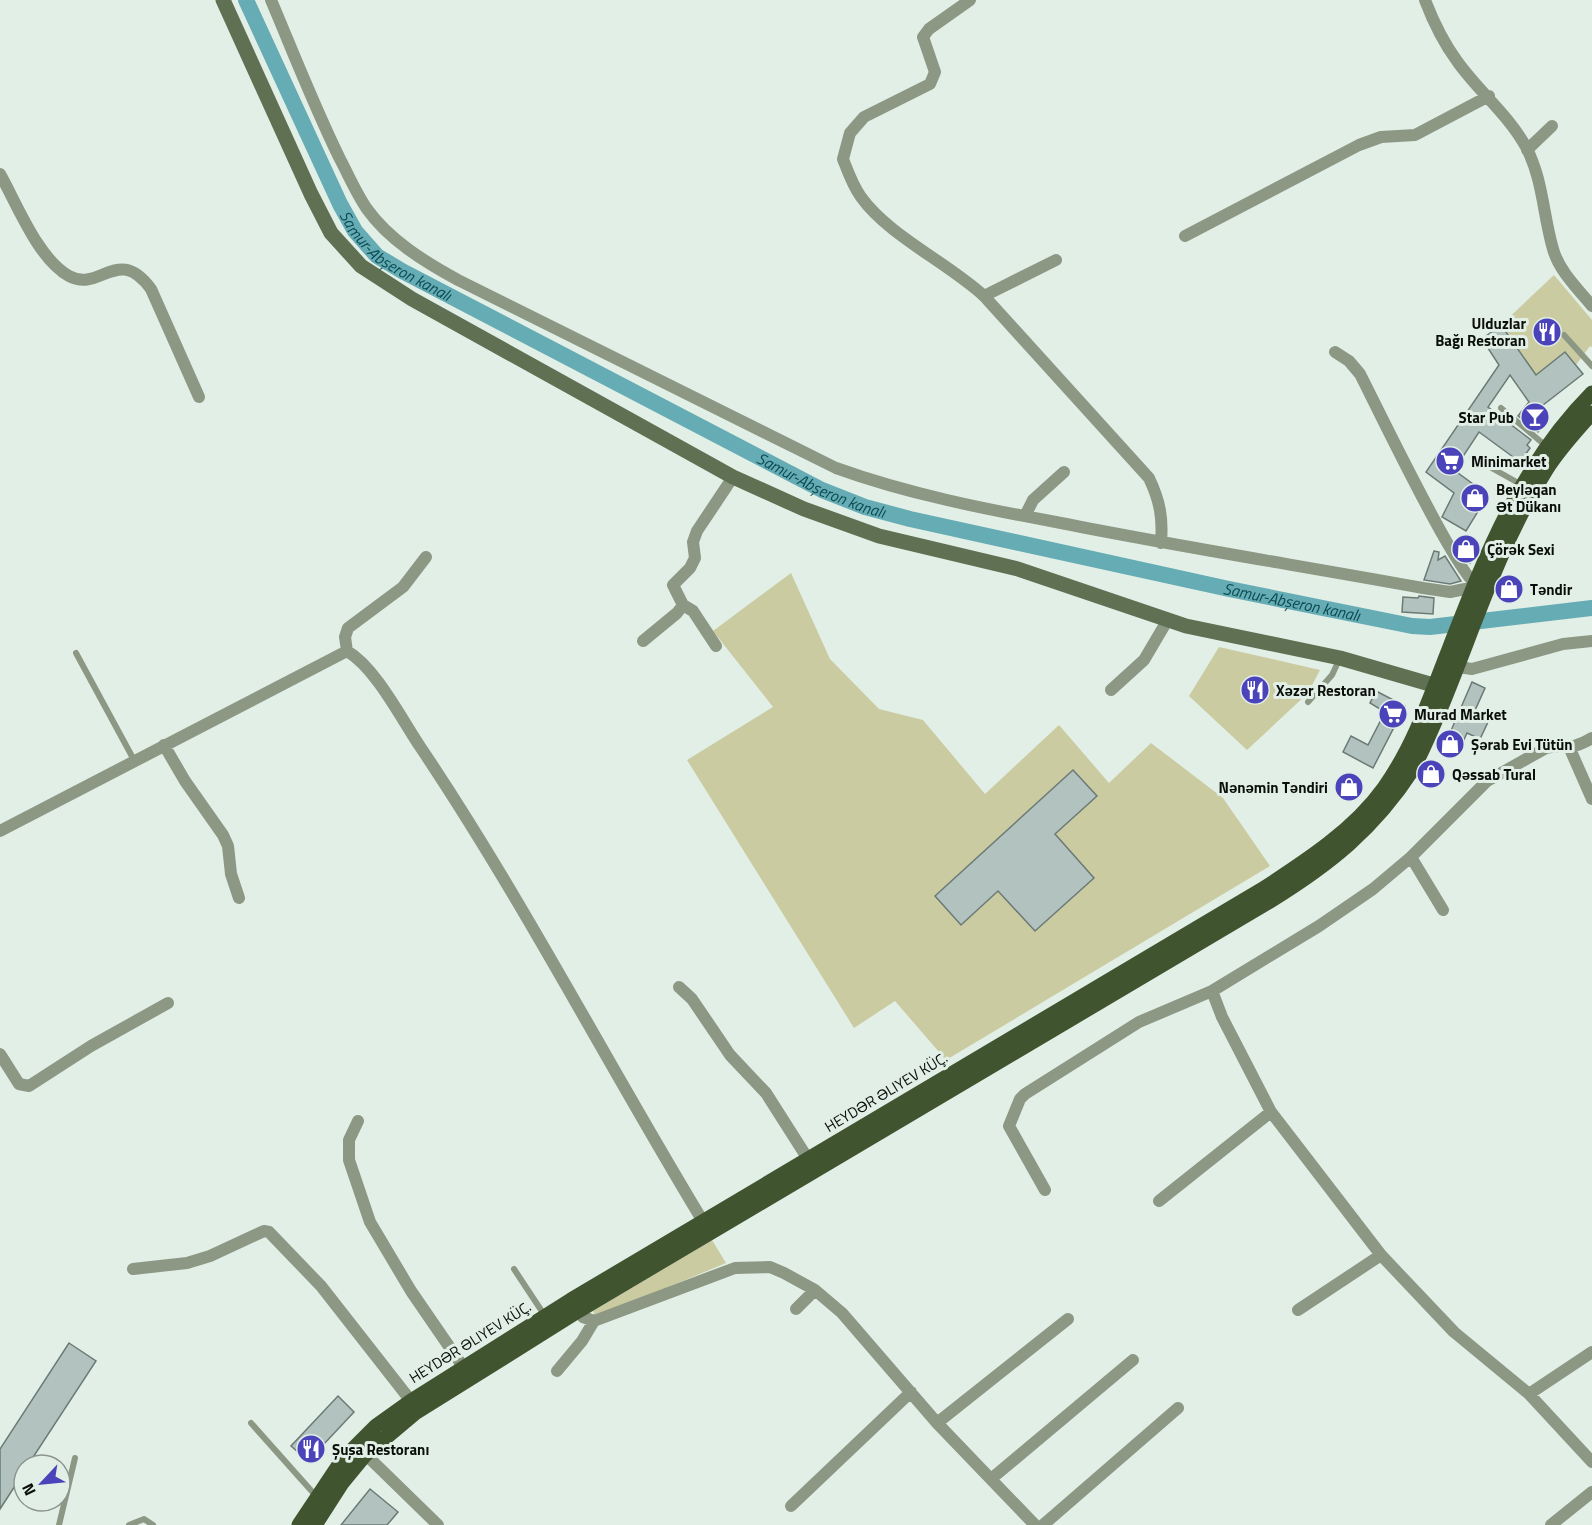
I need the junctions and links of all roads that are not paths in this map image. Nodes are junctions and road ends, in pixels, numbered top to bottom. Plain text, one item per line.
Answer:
1 (223, 0) edge
2 (271, 0) edge
3 (970, 0) edge
4 (1425, 0) edge
5 (1489, 96) junction
6 (1552, 126) dead end
7 (1527, 150) junction
8 (0, 174) edge
9 (1185, 236) dead end
10 (1056, 260) dead end
11 (984, 296) junction
12 (1592, 306) edge
13 (1564, 335) dead end
14 (1335, 352) dead end
15 (1592, 366) edge
16 (1592, 393) edge
17 (199, 397) dead end
18 (1501, 408) dead end
19 (1592, 413) edge
20 (1546, 446) junction
21 (1473, 457) dead end
22 (1064, 472) dead end
23 (733, 477) junction
24 (1527, 488) junction
25 (1025, 516) junction
26 (1161, 543) junction
27 (426, 557) dead end
28 (1480, 593) junction
29 (682, 605) junction
30 (1167, 621) junction
31 (643, 641) dead end
32 (1592, 641) edge
33 (716, 646) dead end
34 (347, 651) junction
35 (76, 653) dead end
36 (1340, 657) junction
37 (1455, 659) junction
38 (1441, 682) junction
39 (1111, 690) dead end
40 (1308, 702) dead end
41 (1592, 738) edge
42 (164, 745) junction
43 (1570, 749) junction
44 (134, 760) junction
45 (1592, 799) edge
46 (0, 831) edge
47 (1411, 857) junction
48 (239, 898) dead end
49 (1443, 910) dead end
50 (679, 987) dead end
51 (1212, 991) junction
52 (168, 1004) dead end
53 (0, 1054) edge
54 (1271, 1112) junction
55 (358, 1121) dead end
56 (808, 1159) junction
57 (1045, 1190) dead end
58 (1159, 1201) dead end
59 (707, 1227) junction
60 (1381, 1255) junction
61 (133, 1269) dead end
62 (514, 1269) dead end
63 (815, 1290) junction
64 (574, 1306) junction
65 (796, 1309) dead end
66 (1298, 1310) dead end
67 (545, 1316) junction
68 (1068, 1319) dead end
69 (594, 1321) junction
70 (1592, 1352) edge
71 (1133, 1360) dead end
72 (557, 1371) dead end
73 (467, 1372) junction
74 (911, 1392) junction
75 (1529, 1394) junction
76 (411, 1401) junction
77 (1178, 1408) dead end
78 (251, 1423) dead end
79 (938, 1423) junction
80 (361, 1450) junction
81 (75, 1458) dead end
82 (1592, 1462) edge
83 (991, 1479) junction
84 (1592, 1492) edge
85 (316, 1497) junction
86 (791, 1506) dead end
87 (58, 1525) edge
88 (129, 1525) edge
89 (153, 1525) edge
90 (299, 1525) edge
91 (315, 1525) edge
92 (438, 1525) edge
93 (1035, 1525) edge
94 (1043, 1525) edge
95 (1551, 1525) edge

1 - 23 street
2 - 25 street
3 - 11 street
4 - 5 street
5 - 7 street
5 - 9 street
6 - 7 street
7 - 12 street
8 - 17 street
10 - 11 street
11 - 26 street
13 - 15 lane
14 - 28 street
16 - 20 main road
18 - 20 lane
19 - 24 main road
20 - 24 main road
21 - 24 lane
22 - 25 street
23 - 29 street
23 - 30 street
24 - 28 main road
25 - 26 street
26 - 28 street
27 - 34 street
28 - 37 main road, HEYDƏR ƏLIYEV KÜÇ.
29 - 31 street
29 - 33 street
30 - 36 street
30 - 39 street
32 - 37 street
34 - 42 street
34 - 59 street
35 - 44 lane
36 - 38 street
36 - 40 lane
37 - 38 main road, HEYDƏR ƏLIYEV KÜÇ.
38 - 56 main road, HEYDƏR ƏLIYEV KÜÇ.
38 - 59 main road, HEYDƏR ƏLIYEV KÜÇ.
41 - 43 street
42 - 44 street
42 - 48 street
43 - 45 street
43 - 47 street
44 - 46 street
47 - 49 street
47 - 51 street
50 - 56 street
51 - 54 street
51 - 57 street
52 - 53 street
54 - 58 street
54 - 60 street
55 - 73 street
56 - 59 main road, HEYDƏR ƏLIYEV KÜÇ.
59 - 64 main road, HEYDƏR ƏLIYEV KÜÇ.
60 - 66 street
60 - 75 street
61 - 76 street
62 - 67 lane
63 - 65 street
63 - 69 street
63 - 74 street
64 - 67 main road, HEYDƏR ƏLIYEV KÜÇ.
64 - 69 street
64 - 73 main road, HEYDƏR ƏLIYEV KÜÇ.
67 - 73 main road, HEYDƏR ƏLIYEV KÜÇ.
68 - 79 street
69 - 72 street
70 - 75 street
71 - 83 street
73 - 76 main road, HEYDƏR ƏLIYEV KÜÇ.
73 - 80 main road, HEYDƏR ƏLIYEV KÜÇ.
74 - 79 street
74 - 86 street
75 - 82 street
76 - 80 main road, HEYDƏR ƏLIYEV KÜÇ.
77 - 94 street
78 - 85 lane
79 - 83 street
80 - 85 main road, HEYDƏR ƏLIYEV KÜÇ.
80 - 91 main road, HEYDƏR ƏLIYEV KÜÇ.
80 - 92 street
81 - 87 lane
83 - 93 street
84 - 95 street
85 - 90 main road, HEYDƏR ƏLIYEV KÜÇ.
88 - 89 lane

